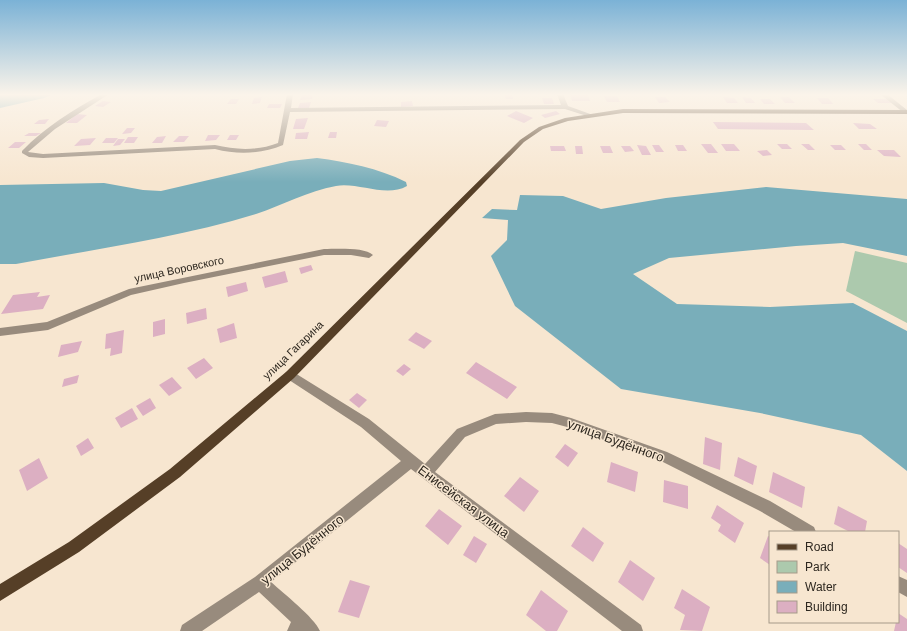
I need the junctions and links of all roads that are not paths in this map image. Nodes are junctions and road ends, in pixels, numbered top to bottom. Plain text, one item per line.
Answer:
1 (56, 123) edge
2 (285, 123) edge
3 (552, 123) edge
4 (369, 255) dead end
5 (0, 332) edge
6 (290, 375) junction
7 (411, 461) junction
8 (426, 472) junction
9 (807, 531) edge
10 (260, 582) junction
11 (0, 593) edge
12 (303, 627) edge
13 (188, 631) edge
14 (635, 631) edge

1 - 2 street
3 - 6 main road, улица Гагарина
4 - 5 street, улица Воровского
6 - 7 street, Енисейская улица
6 - 11 main road, улица Гагарина
7 - 8 street, Енисейская улица
7 - 10 street, улица Будённого
8 - 9 street, улица Будённого
8 - 14 street, Енисейская улица
10 - 12 street
10 - 13 street, улица Будённого

